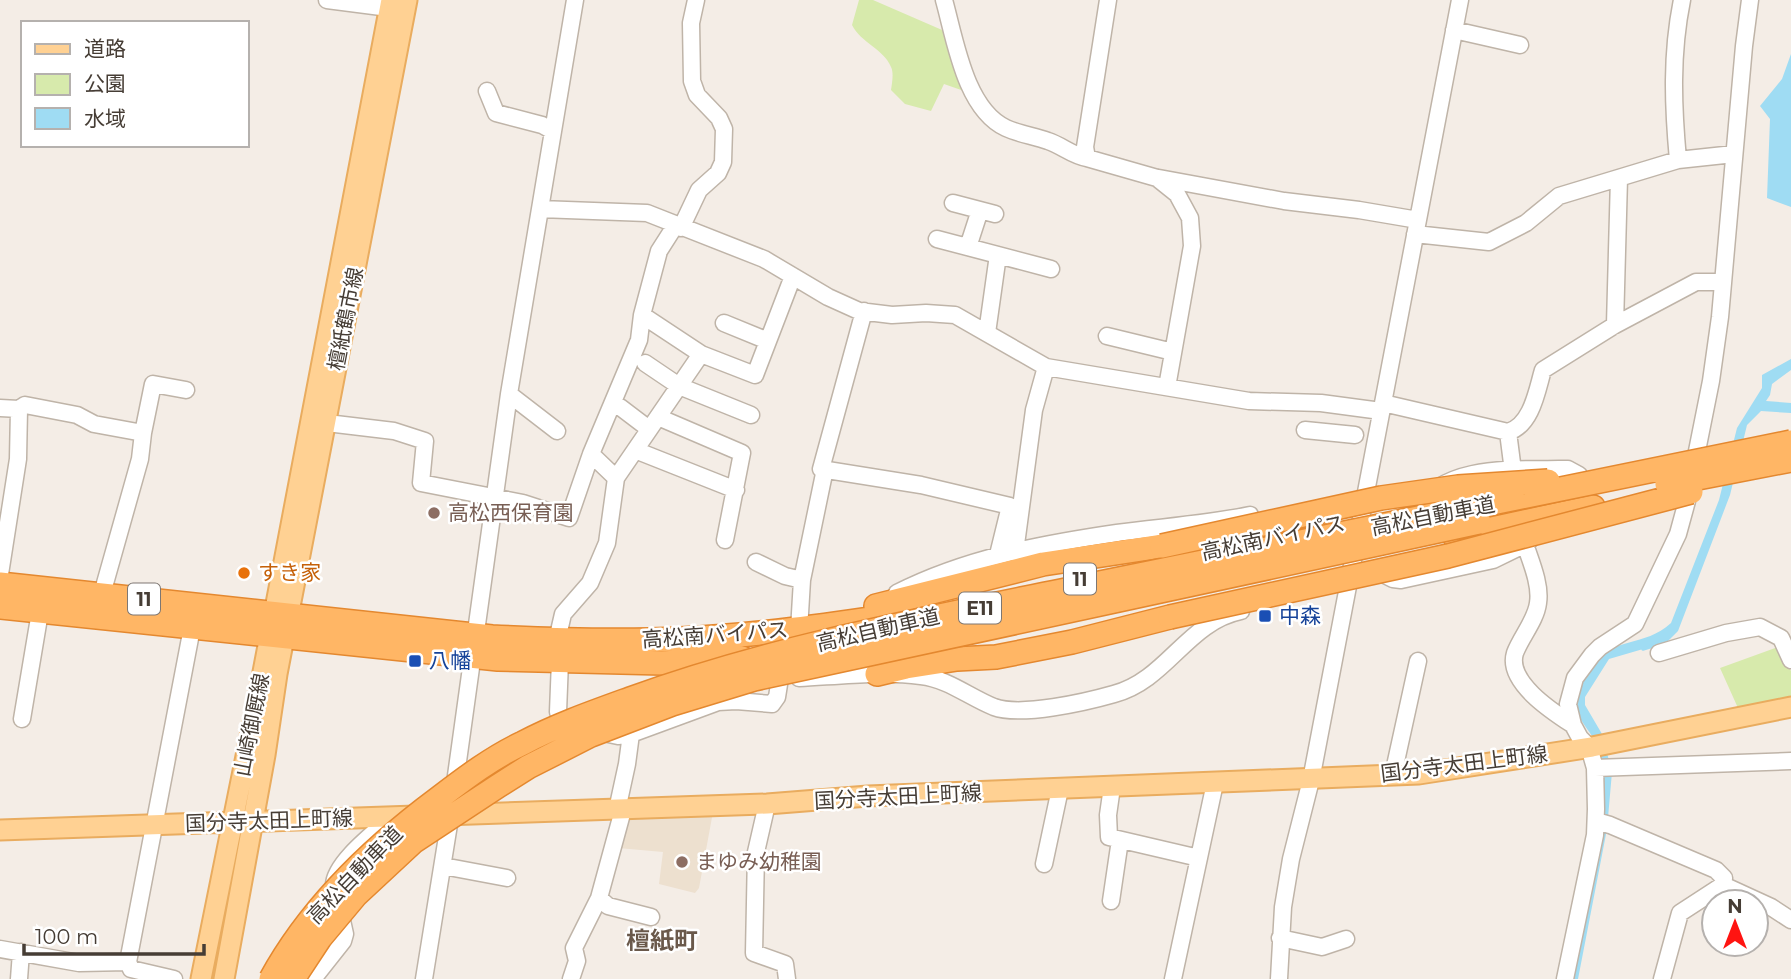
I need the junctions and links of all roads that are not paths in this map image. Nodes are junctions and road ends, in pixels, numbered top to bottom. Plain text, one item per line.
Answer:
1 (327, 0) edge
2 (575, 0) edge
3 (696, 0) edge
4 (944, 0) edge
5 (1108, 0) edge
6 (1460, 0) edge
7 (1682, 0) edge
8 (1750, 0) edge
9 (396, 3) edge
10 (1454, 30) junction
11 (1520, 45) dead end
12 (487, 92) dead end
13 (553, 131) junction
14 (1734, 154) junction
15 (1087, 158) junction
16 (1678, 160) junction
17 (1157, 178) junction
18 (1619, 178) junction
19 (953, 203) dead end
20 (540, 209) junction
21 (678, 227) junction
22 (1416, 227) junction
23 (937, 239) dead end
24 (968, 247) junction
25 (998, 255) junction
26 (1051, 269) dead end
27 (793, 276) junction
28 (1723, 282) junction
29 (864, 312) junction
30 (642, 315) junction
31 (724, 323) dead end
32 (1615, 325) junction
33 (987, 333) junction
34 (1107, 335) dead end
35 (768, 341) junction
36 (1173, 352) junction
37 (701, 354) junction
38 (645, 363) dead end
39 (1046, 367) junction
40 (679, 386) junction
41 (1167, 387) junction
42 (186, 390) dead end
43 (509, 394) junction
44 (1321, 403) junction
45 (620, 407) dead end
46 (1382, 407) junction
47 (0, 408) edge
48 (19, 409) junction
49 (751, 415) dead end
50 (327, 423) junction
51 (654, 423) junction
52 (557, 431) dead end
53 (1508, 432) junction
54 (143, 433) junction
55 (1791, 433) edge
56 (1355, 435) dead end
57 (1791, 442) edge
58 (1707, 449) junction
59 (635, 450) junction
60 (591, 454) junction
61 (1791, 462) edge
62 (825, 470) junction
63 (1513, 471) junction
64 (1579, 475) junction
65 (1633, 475) junction
66 (616, 478) junction
67 (1699, 484) junction
68 (736, 490) junction
69 (495, 498) junction
70 (1616, 502) junction
71 (1016, 506) junction
72 (1419, 508) junction
73 (1359, 520) junction
74 (724, 540) dead end
75 (1525, 544) junction
76 (1015, 552) junction
77 (998, 555) junction
78 (2, 556) edge
79 (1352, 560) junction
80 (756, 562) dead end
81 (0, 574) edge
82 (802, 580) junction
83 (0, 584) edge
84 (1346, 590) junction
85 (102, 594) junction
86 (877, 605) junction
87 (0, 607) edge
88 (40, 611) junction
89 (279, 626) junction
90 (192, 628) junction
91 (991, 628) junction
92 (799, 630) junction
93 (475, 646) junction
94 (558, 651) junction
95 (1659, 653) dead end
96 (1791, 660) edge
97 (1418, 661) dead end
98 (662, 663) junction
99 (877, 674) junction
100 (780, 678) junction
101 (1791, 707) edge
102 (22, 719) dead end
103 (1573, 726) junction
104 (631, 734) junction
105 (1596, 746) junction
106 (1791, 761) edge
107 (1602, 768) junction
108 (1393, 775) junction
109 (1311, 780) junction
110 (1215, 783) junction
111 (1112, 787) junction
112 (1060, 789) junction
113 (767, 804) junction
114 (620, 810) junction
115 (450, 816) junction
116 (391, 817) junction
117 (243, 821) junction
118 (1602, 822) junction
119 (153, 824) junction
120 (0, 830) edge
121 (1120, 840) junction
122 (1199, 858) junction
123 (1044, 864) dead end
124 (443, 866) junction
125 (508, 878) dead end
126 (1723, 885) junction
127 (599, 898) junction
128 (1111, 901) dead end
129 (651, 917) dead end
130 (1791, 920) edge
131 (1280, 938) junction
132 (1346, 939) dead end
133 (0, 949) edge
134 (21, 952) junction
135 (128, 962) junction
136 (78, 971) edge
137 (1177, 978) edge
138 (19, 979) edge
139 (174, 979) edge
140 (201, 979) edge
141 (224, 979) edge
142 (271, 979) edge
143 (293, 979) edge
144 (313, 979) edge
145 (424, 979) edge
146 (571, 979) edge
147 (787, 979) edge
148 (1279, 979) edge
149 (1565, 979) edge
150 (1662, 979) edge

1 - 9 street
2 - 13 street
3 - 21 street
4 - 15 street
5 - 15 street
6 - 10 street
7 - 16 street
8 - 14 street
9 - 50 main road, 檀紙鶴市線
9 - 89 main road, 檀紙鶴市線
10 - 11 street
10 - 22 street
12 - 13 street
13 - 20 street
14 - 16 street
14 - 28 street
15 - 17 street
16 - 18 street
17 - 22 street
17 - 36 street
18 - 22 street
18 - 32 street
19 - 24 street
20 - 21 street
20 - 43 street
21 - 27 street
21 - 30 street
22 - 46 street
23 - 24 street
24 - 25 street
25 - 26 street
25 - 33 street
27 - 29 street
27 - 35 street
28 - 32 street
28 - 58 street
29 - 33 street
29 - 62 street
30 - 37 street
30 - 60 street
31 - 35 street
32 - 53 street
33 - 39 street
34 - 36 street
35 - 37 street
36 - 41 street
37 - 40 street
38 - 40 street
39 - 41 street
39 - 71 street
40 - 49 street
40 - 51 street
41 - 44 street
42 - 54 street
43 - 52 street
43 - 69 street
44 - 46 street
44 - 56 street
45 - 51 street
46 - 53 street
46 - 73 street
47 - 48 street
48 - 54 street
48 - 78 street
50 - 69 street
50 - 89 main road, 檀紙鶴市線
51 - 59 street
51 - 68 street
53 - 63 street
54 - 85 street
55 - 58 highway, 高松南バイパス / 11
57 - 65 highway, 高松自動車道 / E11, bridge
58 - 64 highway, 高松南バイパス / 11
58 - 67 street
59 - 66 street
59 - 68 street
60 - 66 street
60 - 69 street
61 - 67 highway, 高松南バイパス / 11, bridge
61 - 91 highway, 高松自動車道 / E11, bridge
61 - 99 highway, bridge
62 - 71 street
62 - 82 street
63 - 64 street
63 - 72 street
64 - 72 highway, 高松南バイパス / 11
65 - 86 highway, bridge
65 - 142 highway, 高松自動車道 / E11, bridge
66 - 94 street
67 - 70 highway, 高松南バイパス / 11
67 - 103 street
68 - 74 street
69 - 93 street
70 - 75 street
70 - 79 highway, 高松南バイパス / 11
71 - 76 street
71 - 77 street
72 - 73 highway, 高松南バイパス / 11
73 - 76 street
73 - 79 street
73 - 92 highway, 高松南バイパス / 11
75 - 79 street
75 - 103 street
76 - 77 street
77 - 86 street
78 - 81 street
79 - 84 street
79 - 91 highway, 高松南バイパス / 11
80 - 82 street
82 - 92 street
83 - 85 highway, 高松南バイパス / 11
84 - 99 street
84 - 109 street
85 - 89 highway, 高松南バイパス / 11
86 - 92 highway
87 - 88 highway, 高松南バイパス / 11
88 - 90 highway, 高松南バイパス / 11
88 - 102 street
89 - 90 highway, 高松南バイパス / 11
89 - 93 highway, 高松南バイパス / 11
89 - 117 main road, 山崎御厩線
90 - 119 street
91 - 98 highway, 高松南バイパス / 11
91 - 143 highway, 高松自動車道 / E11, bridge
92 - 94 highway, 高松南バイパス / 11
93 - 94 highway, 高松南バイパス / 11
93 - 115 street
94 - 98 highway, 高松南バイパス / 11
94 - 104 street
95 - 96 street
97 - 108 street
98 - 100 street
99 - 100 street
100 - 104 street
101 - 105 main road, 国分寺太田上町線
103 - 105 street
104 - 114 street
105 - 107 street
105 - 108 main road, 国分寺太田上町線
106 - 107 street
107 - 118 street
108 - 109 main road, 国分寺太田上町線
109 - 110 main road, 国分寺太田上町線
109 - 131 street
110 - 111 main road, 国分寺太田上町線
110 - 122 street
111 - 112 main road, 国分寺太田上町線
111 - 121 street
112 - 113 main road, 国分寺太田上町線
112 - 123 street
113 - 114 main road, 国分寺太田上町線
113 - 147 street
114 - 115 main road, 国分寺太田上町線
114 - 127 street
115 - 116 main road, 国分寺太田上町線
115 - 124 street
116 - 117 main road, 国分寺太田上町線
116 - 144 street
117 - 119 main road, 国分寺太田上町線
117 - 140 main road, 山崎御厩線
117 - 141 main road, 山崎御厩線
118 - 126 street
118 - 149 street
119 - 120 main road, 国分寺太田上町線
119 - 135 street
121 - 122 street
121 - 128 street
122 - 137 street
124 - 125 street
124 - 145 street
126 - 130 street
126 - 150 street
127 - 129 street
127 - 146 street
131 - 132 street
131 - 148 street
133 - 134 street
134 - 136 street
134 - 138 street
135 - 136 street
135 - 139 street

